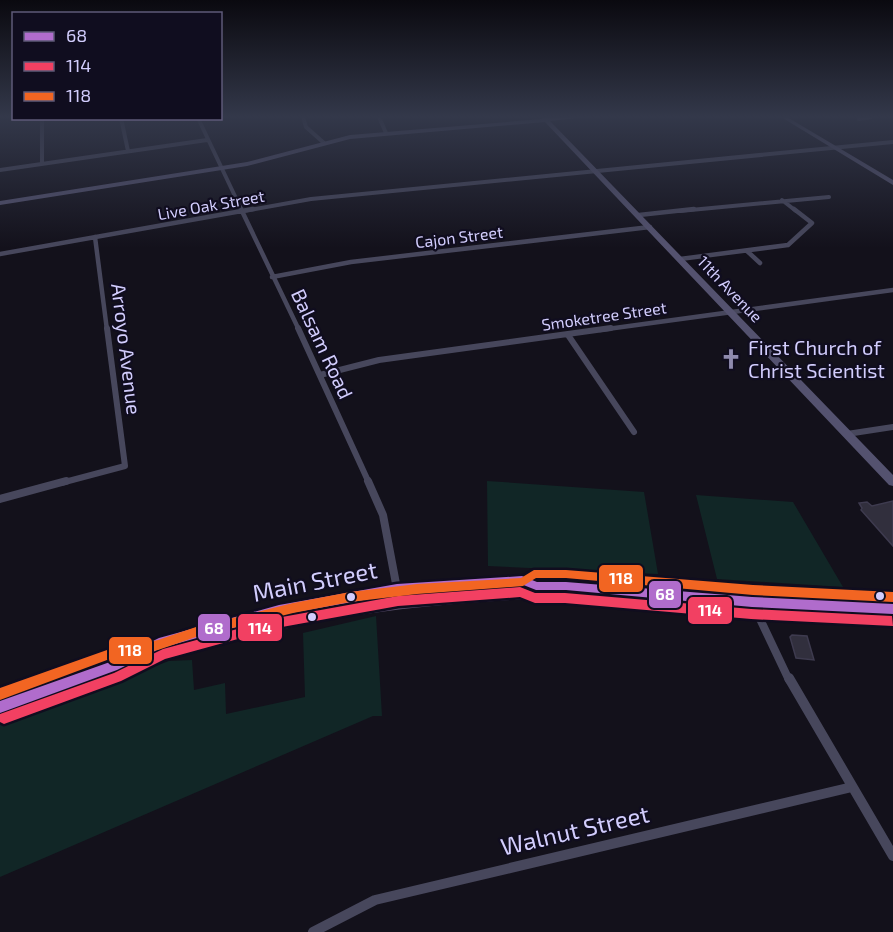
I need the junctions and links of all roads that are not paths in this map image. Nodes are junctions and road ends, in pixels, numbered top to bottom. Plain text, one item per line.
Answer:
1 (42, 160) edge
2 (65, 160) edge
3 (218, 160) edge
4 (266, 160) edge
5 (584, 160) edge
6 (698, 160) edge
7 (854, 160) edge
8 (42, 164) junction
9 (223, 169) junction
10 (0, 170) edge
11 (594, 171) junction
12 (893, 183) edge
13 (829, 197) dead end
14 (782, 200) junction
15 (0, 203) edge
16 (241, 212) junction
17 (639, 216) junction
18 (650, 227) junction
19 (95, 237) junction
20 (747, 251) junction
21 (0, 254) edge
22 (680, 259) junction
23 (760, 263) dead end
24 (272, 277) junction
25 (893, 290) edge
26 (731, 312) junction
27 (568, 334) junction
28 (320, 375) junction
29 (893, 427) edge
30 (634, 432) dead end
31 (847, 434) junction
32 (893, 482) edge
33 (0, 500) edge
34 (536, 586) junction
35 (397, 589) junction
36 (752, 602) junction
37 (893, 609) edge
38 (295, 620) junction
39 (110, 667) junction
40 (0, 707) edge
41 (852, 787) junction
42 (893, 856) edge
43 (314, 932) edge

1 - 8 street
2 - 8 street
3 - 9 street, Balsam Road
4 - 9 street
5 - 11 street, 11th Avenue
6 - 11 street, Live Oak Street
7 - 12 street
8 - 10 street
9 - 15 street
9 - 16 street, Balsam Road
11 - 16 street, Live Oak Street
11 - 17 street, 11th Avenue
13 - 14 street
14 - 17 street
14 - 20 street
16 - 19 street, Live Oak Street
16 - 24 street, Balsam Road
17 - 18 street, 11th Avenue
18 - 22 street, 11th Avenue
18 - 24 street, Cajon Street
19 - 21 street, Live Oak Street
19 - 33 street, Arroyo Avenue
20 - 22 street
20 - 23 street
22 - 26 street, 11th Avenue
24 - 28 street, Balsam Road
25 - 26 street, Smoketree Street
26 - 27 street, Smoketree Street
26 - 31 street, 11th Avenue
27 - 28 street, Smoketree Street
27 - 30 street
28 - 35 street, Balsam Road
29 - 31 street
31 - 32 street, 11th Avenue
34 - 35 main road, Main Street
34 - 36 main road, Main Street
34 - 38 main road, Main Street
35 - 38 main road
35 - 39 main road, Main Street
36 - 37 main road, Main Street
36 - 41 street
38 - 39 main road, Main Street
39 - 40 main road, Main Street
41 - 42 street
41 - 43 street, Walnut Street

